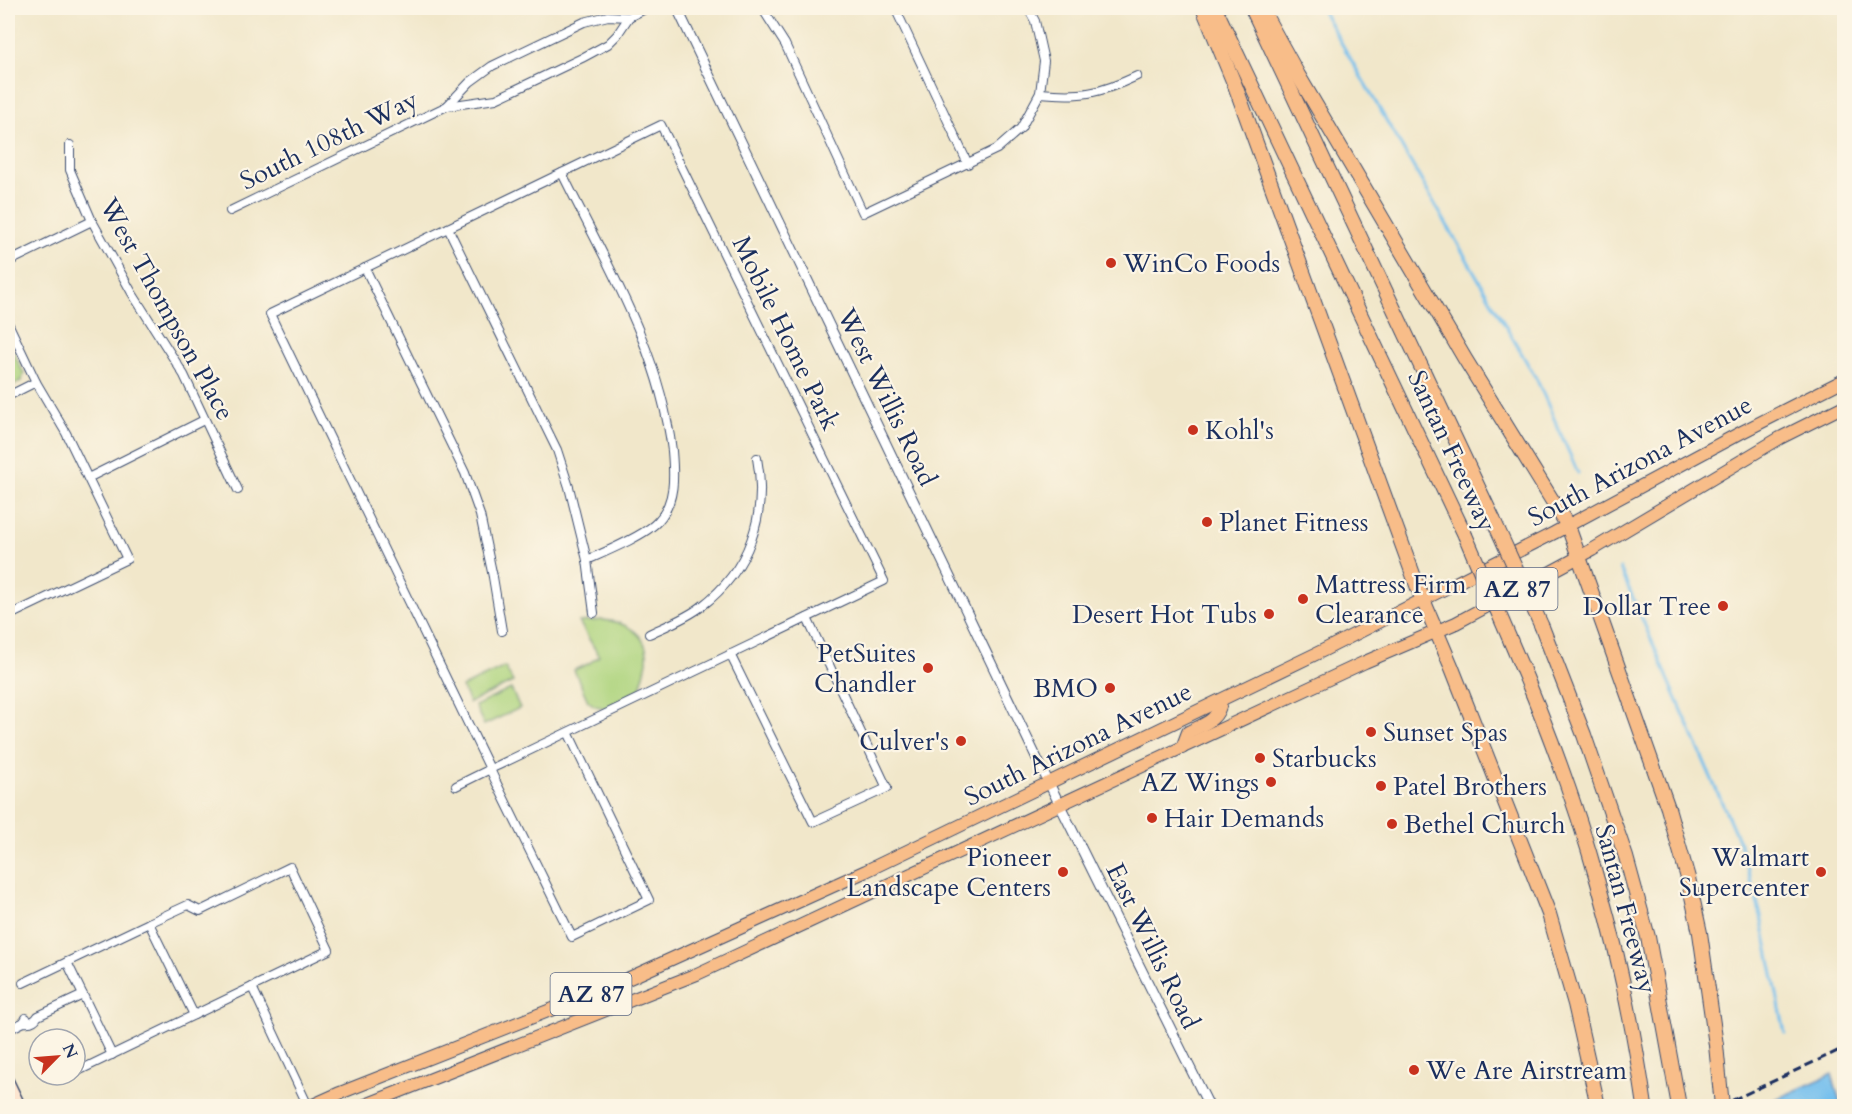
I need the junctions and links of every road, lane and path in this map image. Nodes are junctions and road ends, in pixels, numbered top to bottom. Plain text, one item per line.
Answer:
1 (647, 8) edge
2 (677, 8) edge
3 (762, 8) edge
4 (894, 8) edge
5 (1028, 8) edge
6 (1203, 8) edge
7 (1215, 8) edge
8 (1252, 8) edge
9 (1261, 8) edge
10 (629, 17) junction
11 (1137, 76) dead end
12 (1040, 93) junction
13 (447, 106) junction
14 (70, 145) dead end
15 (968, 164) junction
16 (562, 173) junction
17 (230, 211) dead end
18 (92, 221) junction
19 (448, 228) junction
20 (8, 262) edge
21 (365, 268) junction
22 (8, 323) edge
23 (1845, 380) edge
24 (36, 382) junction
25 (8, 396) edge
26 (1845, 406) edge
27 (204, 420) junction
28 (757, 458) dead end
29 (88, 478) junction
30 (238, 490) dead end
31 (1568, 526) junction
32 (1579, 557) junction
33 (587, 560) junction
34 (1423, 600) junction
35 (594, 613) dead end
36 (8, 616) edge
37 (807, 618) junction
38 (1436, 630) junction
39 (502, 631) dead end
40 (649, 634) dead end
41 (730, 654) junction
42 (1221, 701) junction
43 (568, 732) junction
44 (1182, 748) junction
45 (490, 769) junction
46 (1049, 783) junction
47 (456, 786) dead end
48 (1059, 804) junction
49 (149, 923) junction
50 (67, 962) junction
51 (23, 983) dead end
52 (252, 987) junction
53 (83, 995) junction
54 (194, 1015) junction
55 (8, 1030) edge
56 (112, 1055) junction
57 (87, 1067) edge
58 (8, 1081) edge
59 (1597, 1103) edge
60 (20, 1107) edge
61 (309, 1107) edge
62 (363, 1107) edge
63 (1209, 1107) edge
64 (1645, 1107) edge
65 (1679, 1107) edge
66 (1722, 1107) edge

1 - 10 street, South 108th Way
2 - 46 street, West Willis Road
3 - 15 street
4 - 15 street
5 - 12 street
6 - 34 highway
7 - 64 highway, Santan Freeway, bridge
8 - 65 highway, Santan Freeway, bridge
9 - 31 highway
10 - 13 street, South 108th Way
10 - 13 street, South 108th Way
11 - 12 street
12 - 15 street
13 - 17 street, South 108th Way
14 - 18 street, West Thompson Place
16 - 19 street, Mobile Home Park
16 - 33 street
16 - 37 street, Mobile Home Park
18 - 20 street
18 - 27 street, West Thompson Place
19 - 21 street, Mobile Home Park
19 - 33 street
21 - 39 street
21 - 45 street, Mobile Home Park
22 - 24 street
23 - 31 main road, South Arizona Avenue / AZ 87
24 - 25 street
24 - 29 street
26 - 32 main road, South Arizona Avenue / AZ 87
27 - 29 street
27 - 30 street, West Thompson Place
28 - 40 street
29 - 36 street
31 - 32 highway
31 - 34 main road, South Arizona Avenue / AZ 87
32 - 38 main road, South Arizona Avenue / AZ 87
32 - 66 highway, bridge
33 - 35 street
34 - 38 highway
34 - 42 main road, South Arizona Avenue / AZ 87
37 - 41 street, Mobile Home Park
37 - 41 street
38 - 44 main road, South Arizona Avenue / AZ 87
38 - 59 highway
41 - 43 street, Mobile Home Park
42 - 44 main road
42 - 46 main road, South Arizona Avenue / AZ 87
43 - 45 street, Mobile Home Park
43 - 45 street, Mobile Home Park
44 - 48 main road, South Arizona Avenue / AZ 87
45 - 47 street, Mobile Home Park
46 - 48 street, West Willis Road
46 - 61 main road, South Arizona Avenue / AZ 87
48 - 62 main road, South Arizona Avenue / AZ 87
48 - 63 street, East Willis Road
49 - 50 street
49 - 52 street
49 - 54 street
50 - 51 street
50 - 53 street
52 - 54 street
52 - 61 street
53 - 55 street
53 - 56 street
54 - 56 street
56 - 57 street
58 - 60 main road

